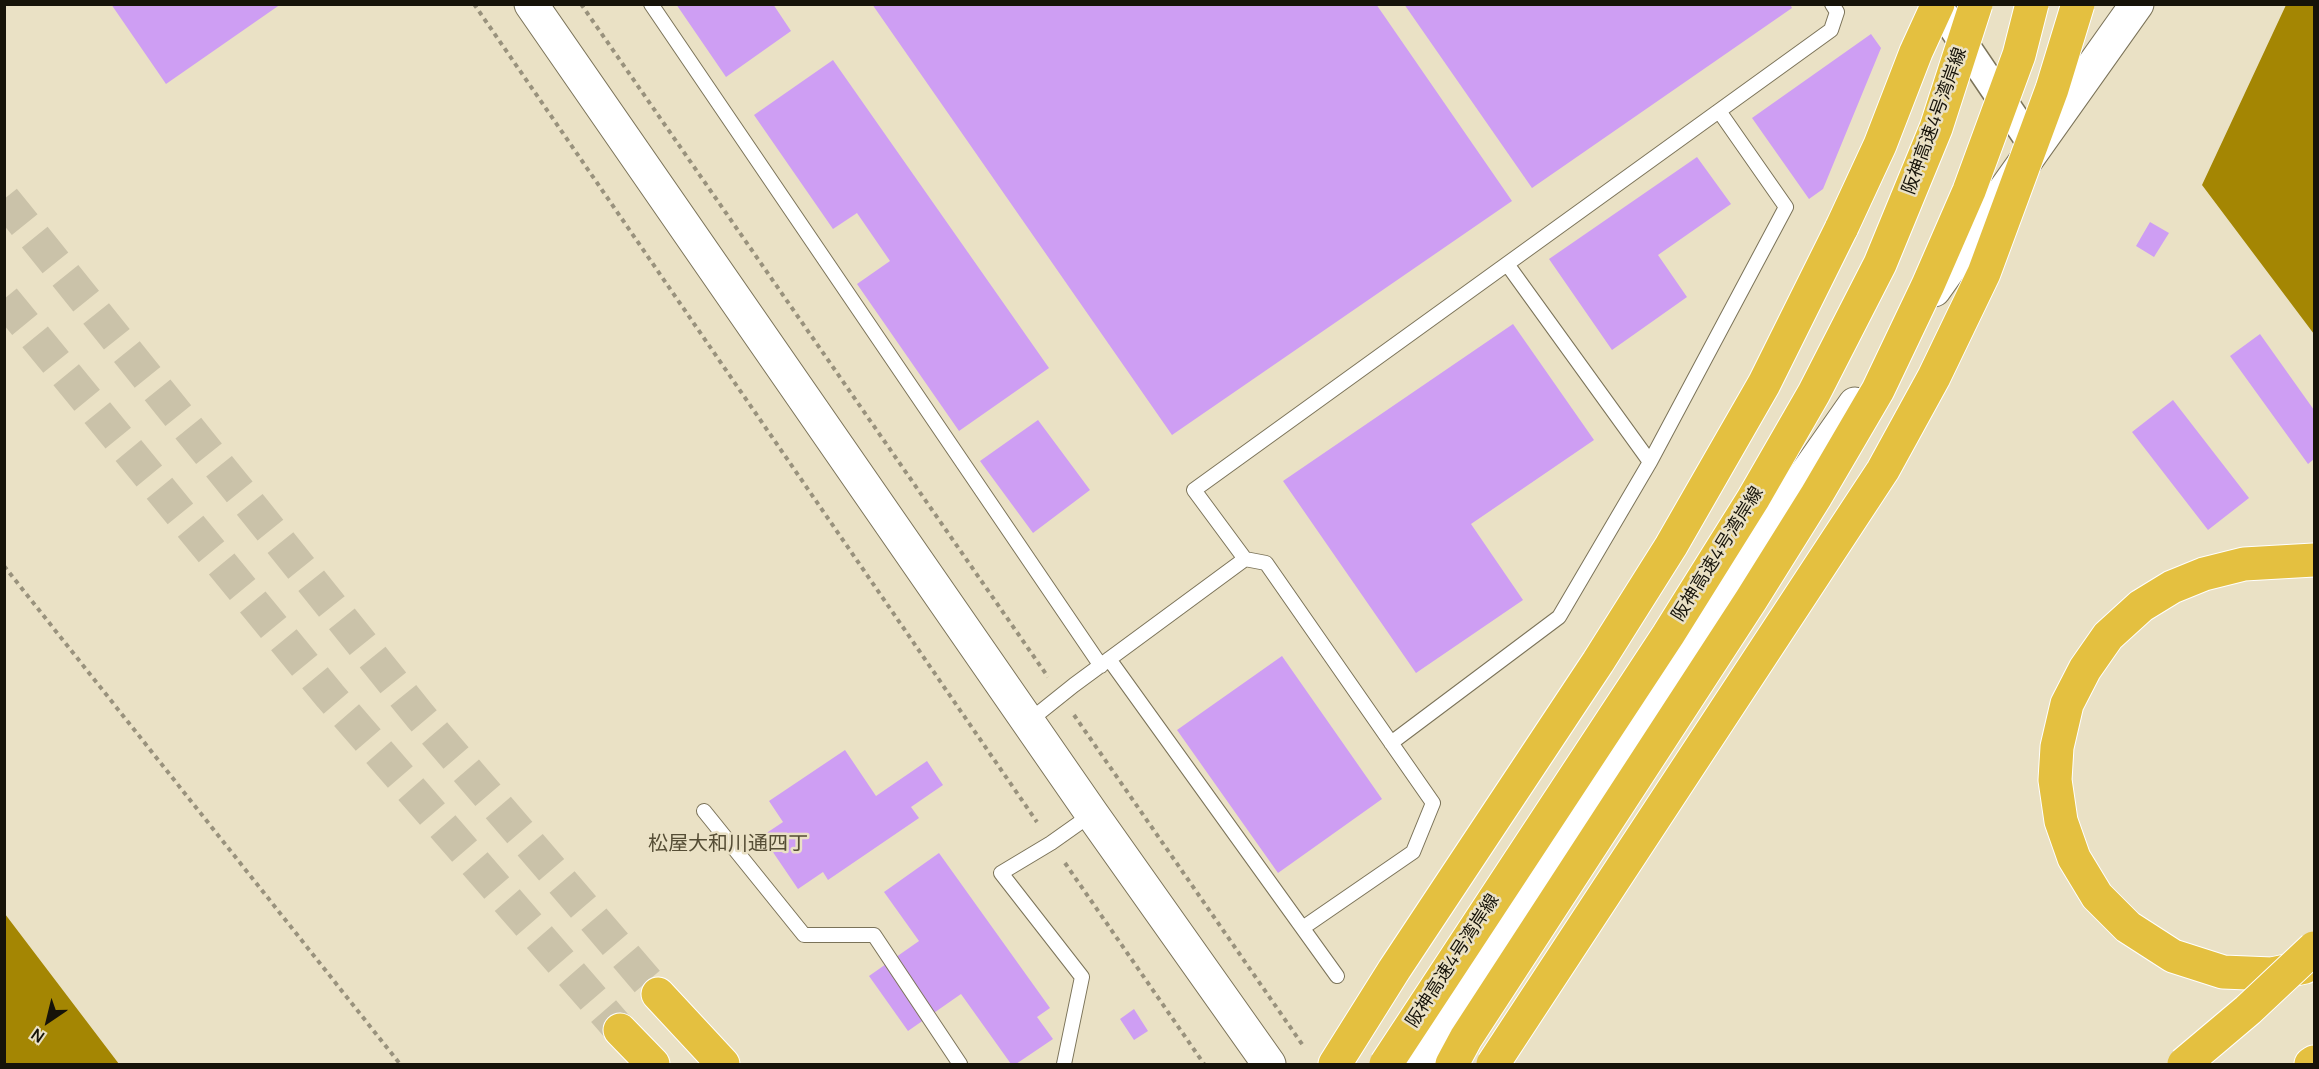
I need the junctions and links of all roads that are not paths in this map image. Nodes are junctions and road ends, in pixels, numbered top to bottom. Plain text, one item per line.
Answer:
1 (531, 4) edge
2 (651, 4) edge
3 (1832, 4) edge
4 (1938, 4) edge
5 (1976, 4) edge
6 (2032, 4) edge
7 (2078, 4) edge
8 (2138, 4) edge
9 (1719, 111) junction
10 (2034, 147) junction
11 (1507, 264) junction
12 (1650, 462) junction
13 (1245, 559) junction
14 (2314, 560) edge
15 (1105, 662) junction
16 (1029, 721) junction
17 (1391, 743) junction
18 (704, 811) dead end
19 (1092, 814) junction
20 (1304, 927) junction
21 (2314, 948) edge
22 (2314, 965) edge
23 (1337, 976) dead end
24 (658, 994) tunnel mouth
25 (620, 1030) tunnel mouth
26 (1323, 1060) edge
27 (653, 1065) edge
28 (723, 1065) edge
29 (960, 1065) edge
30 (1064, 1065) edge
31 (1269, 1065) edge
32 (1386, 1065) edge
33 (1421, 1065) edge
34 (1452, 1065) edge
35 (1493, 1065) edge
36 (2184, 1065) edge

1 - 16 street
2 - 15 lane
3 - 9 lane
4 - 10 street
4 - 26 highway, bridge
5 - 32 highway, 阪神高速4号湾岸線, bridge
6 - 34 highway, bridge
7 - 35 highway, bridge
8 - 10 street
9 - 11 lane
9 - 12 lane
10 - 33 street
11 - 12 lane
11 - 13 lane
12 - 17 lane
13 - 15 lane
13 - 17 lane
14 - 22 highway
15 - 16 lane
15 - 20 lane
16 - 19 street
17 - 20 lane
18 - 29 lane
19 - 30 lane
19 - 31 street
20 - 23 lane
21 - 36 highway, bridge
24 - 28 highway
25 - 27 highway

